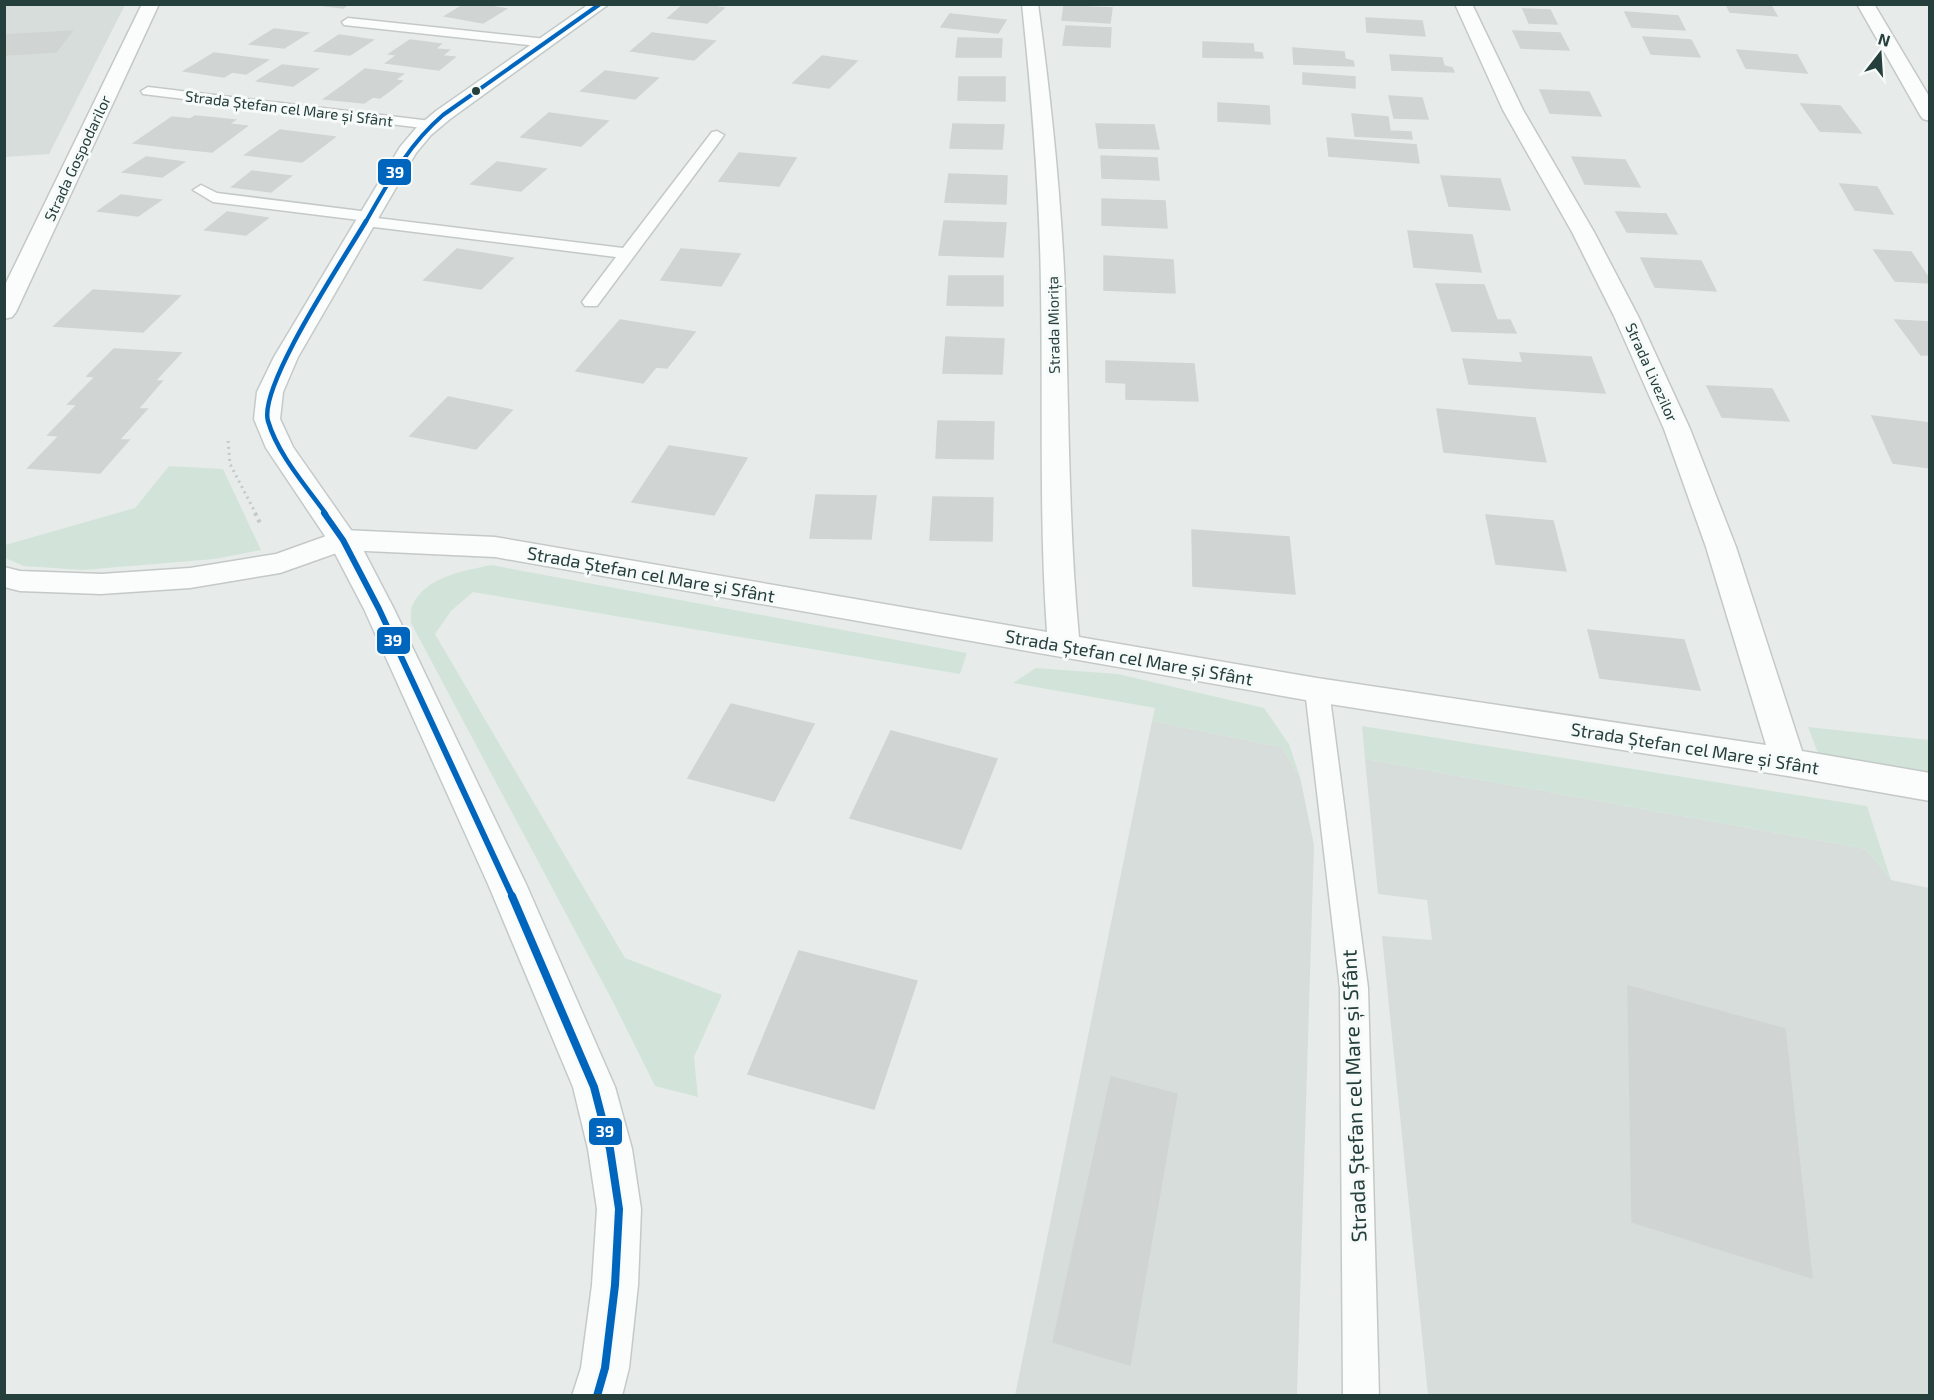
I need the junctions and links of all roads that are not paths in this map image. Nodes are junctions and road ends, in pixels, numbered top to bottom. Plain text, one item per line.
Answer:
1 (151, 4) edge
2 (601, 4) edge
3 (1030, 4) edge
4 (1463, 4) edge
5 (1865, 4) edge
6 (348, 22) dead end
7 (546, 43) junction
8 (148, 91) dead end
9 (1929, 115) edge
10 (431, 124) junction
11 (717, 135) dead end
12 (201, 190) dead end
13 (367, 219) junction
14 (627, 253) junction
15 (591, 302) dead end
16 (4, 312) edge
17 (343, 540) junction
18 (4, 577) edge
19 (1064, 646) junction
20 (1317, 690) junction
21 (1788, 762) junction
22 (1929, 787) edge
23 (597, 1395) edge
24 (1361, 1395) edge

1 - 16 street, Strada Gospodarilor
2 - 7 street, Strada Ștefan cel Mare și Sfânt
3 - 19 street, Strada Miorița
4 - 21 street, Strada Livezilor
5 - 9 street
6 - 7 lane
7 - 10 street, Strada Ștefan cel Mare și Sfânt
8 - 10 lane, Strada Ștefan cel Mare și Sfânt
10 - 13 street, Strada Ștefan cel Mare și Sfânt
11 - 14 lane
12 - 13 lane
13 - 14 lane
13 - 17 street, Strada Ștefan cel Mare și Sfânt
14 - 15 lane
17 - 18 street
17 - 19 street, Strada Ștefan cel Mare și Sfânt
17 - 23 street
19 - 20 street, Strada Ștefan cel Mare și Sfânt
20 - 21 street, Strada Ștefan cel Mare și Sfânt
20 - 24 lane, Strada Ștefan cel Mare și Sfânt
21 - 22 street, Strada Ștefan cel Mare și Sfânt

